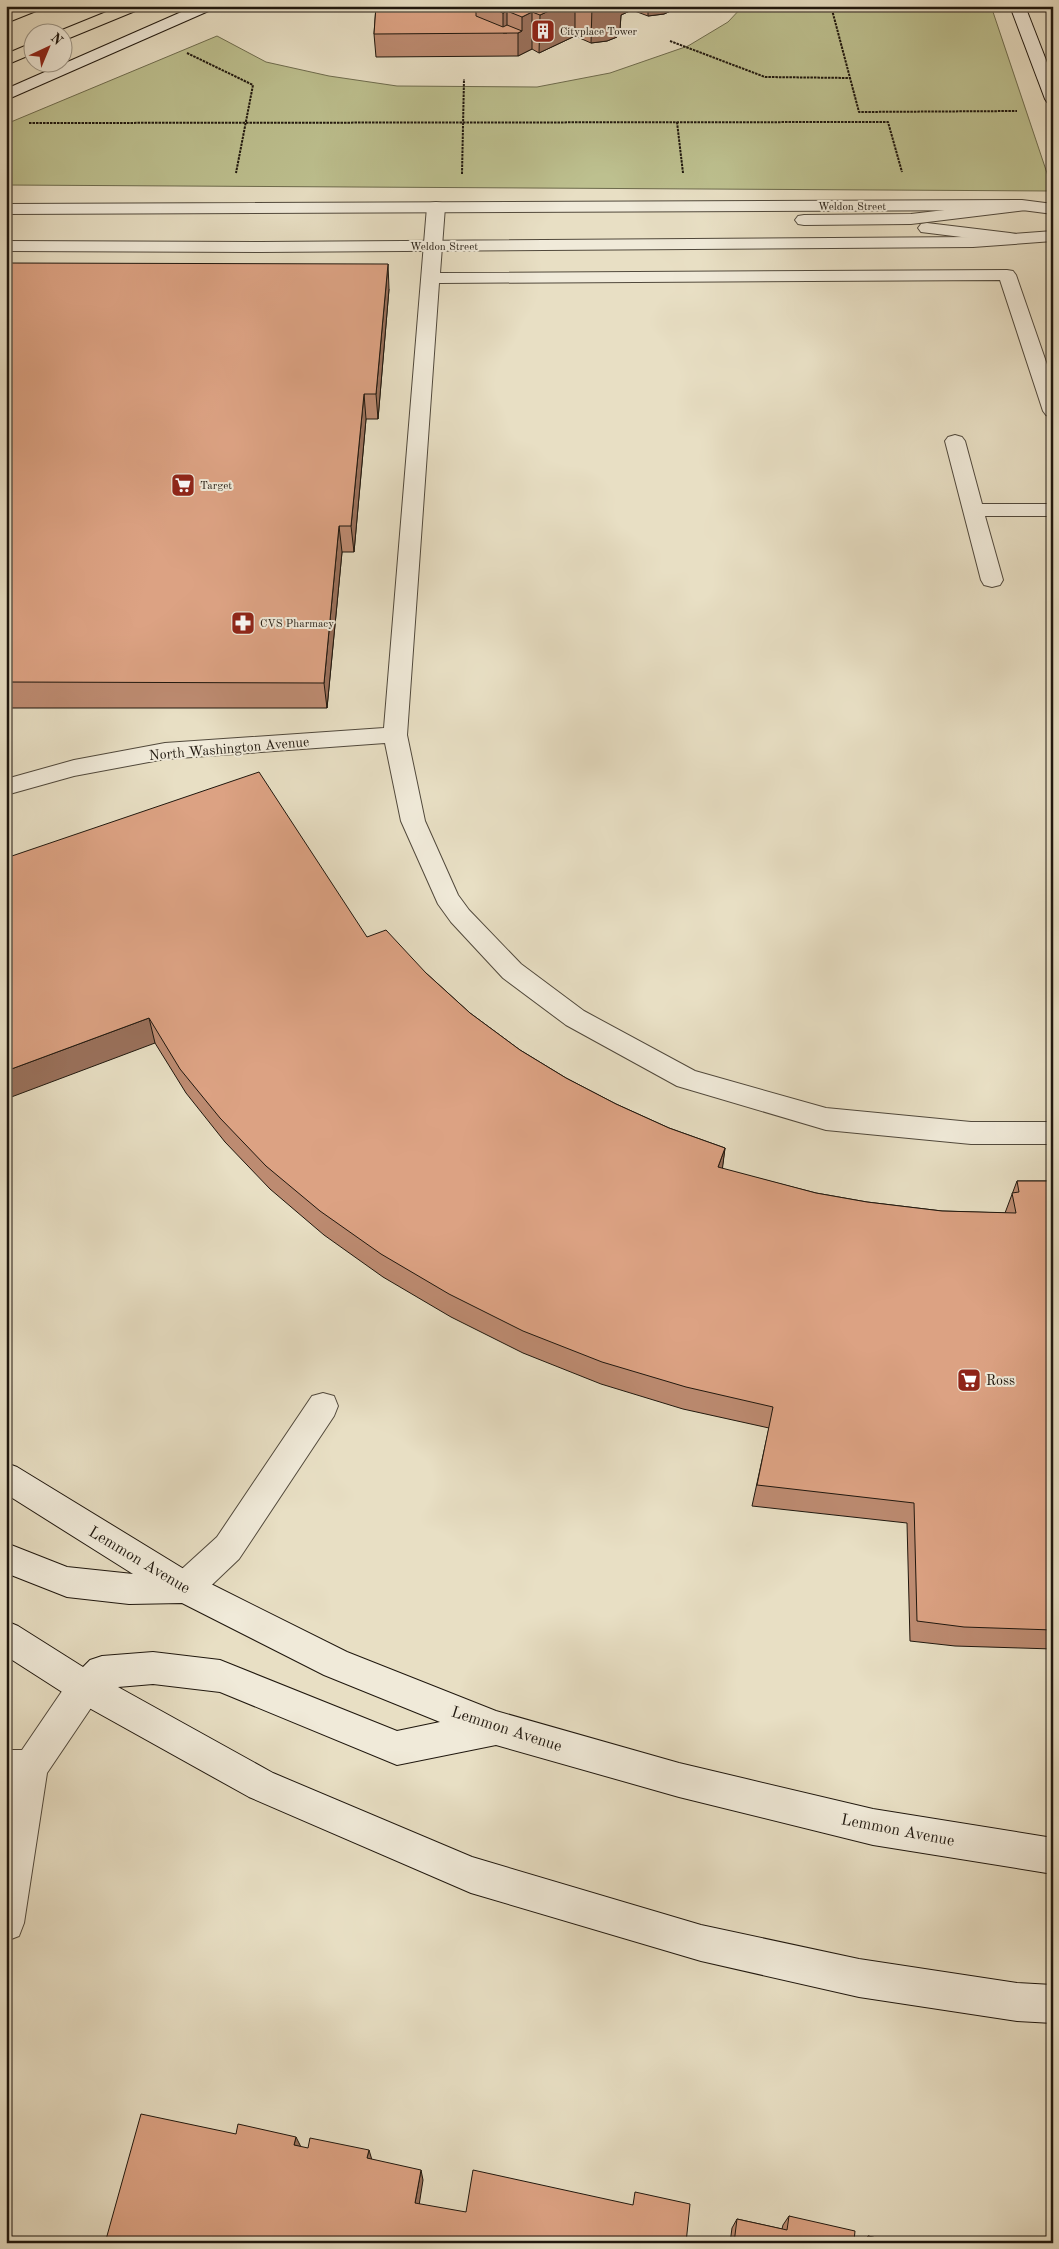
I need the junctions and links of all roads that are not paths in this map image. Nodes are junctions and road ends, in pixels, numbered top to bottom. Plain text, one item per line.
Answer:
1 (36, 6) edge
2 (135, 6) edge
3 (208, 6) edge
4 (1017, 6) edge
5 (6, 19) edge
6 (72, 32) edge
7 (22, 53) edge
8 (6, 60) edge
9 (6, 95) edge
10 (1053, 99) edge
11 (1022, 205) junction
12 (651, 206) junction
13 (436, 207) junction
14 (6, 209) edge
15 (1053, 209) edge
16 (263, 227) junction
17 (1053, 236) edge
18 (1010, 238) junction
19 (656, 245) junction
20 (6, 246) edge
21 (432, 246) junction
22 (430, 278) junction
23 (1053, 411) edge
24 (955, 441) dead end
25 (973, 510) junction
26 (1053, 510) edge
27 (992, 580) dead end
28 (395, 735) junction
29 (6, 787) edge
30 (1053, 1133) edge
31 (323, 1406) dead end
32 (6, 1478) edge
33 (6, 1558) edge
34 (185, 1588) junction
35 (6, 1637) edge
36 (85, 1687) junction
37 (496, 1728) junction
38 (19, 1767) edge
39 (1053, 1856) edge
40 (6, 1923) edge
41 (1053, 2004) edge

1 - 5 highway
2 - 6 highway
3 - 9 street
4 - 10 street
7 - 8 highway
11 - 12 street, Weldon Street
11 - 15 street, Weldon Street
11 - 18 street
12 - 13 street, Weldon Street
12 - 19 street
13 - 16 street, Weldon Street
13 - 21 street
14 - 16 street, Weldon Street
16 - 20 street, Weldon Street
16 - 21 street, Weldon Street
17 - 18 street, Weldon Street
18 - 19 street, Weldon Street
19 - 21 street, Weldon Street
21 - 22 street
22 - 23 street
22 - 28 street
24 - 25 street
25 - 26 street
25 - 27 street
28 - 29 street, North Washington Avenue
28 - 30 street
31 - 34 street
32 - 34 street, Lemmon Avenue
33 - 34 street
34 - 37 street, Lemmon Avenue
35 - 36 street
36 - 37 street
36 - 38 street
36 - 41 street
37 - 39 street, Lemmon Avenue
38 - 40 street

